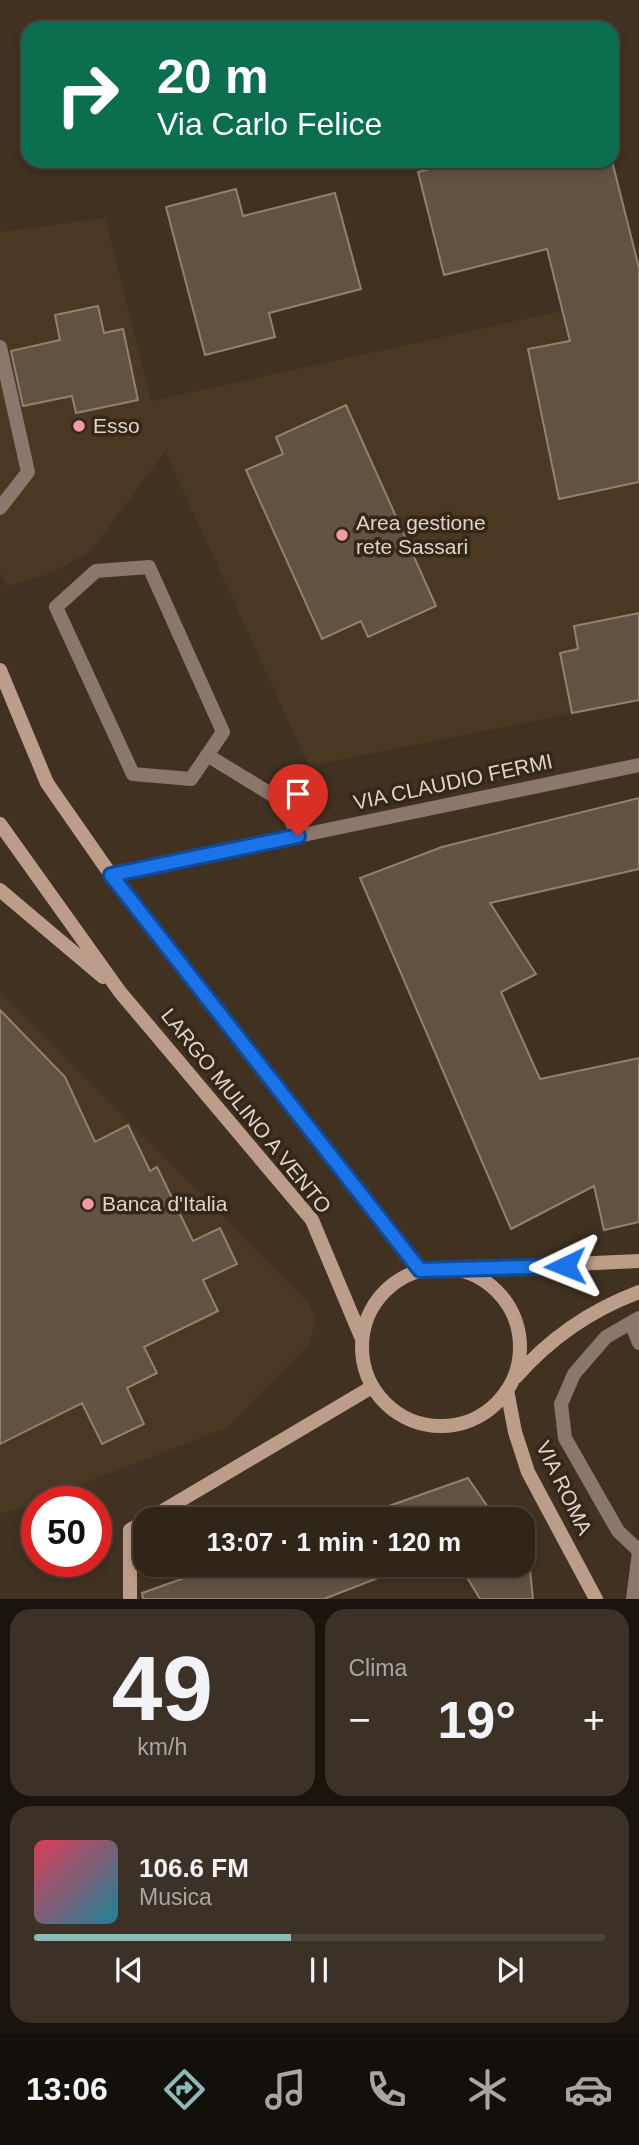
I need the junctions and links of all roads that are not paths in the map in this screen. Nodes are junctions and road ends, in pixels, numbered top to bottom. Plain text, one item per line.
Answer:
1 (0, 346) edge
2 (0, 508) edge
3 (0, 670) edge
4 (208, 755) junction
5 (639, 765) edge
6 (0, 824) edge
7 (298, 836) junction
8 (111, 875) junction
9 (0, 890) edge
10 (120, 992) junction
11 (639, 1261) edge
12 (453, 1269) junction
13 (420, 1270) junction
14 (639, 1292) edge
15 (635, 1320) edge
16 (362, 1339) junction
17 (639, 1343) edge
18 (510, 1385) junction
19 (372, 1387) junction
20 (169, 1507) edge
21 (133, 1528) edge
22 (639, 1552) edge
23 (130, 1599) edge
24 (596, 1599) edge
25 (633, 1599) edge

1 - 2 street
3 - 8 main road
4 - 4 street
4 - 7 street
5 - 7 street, VIA CLAUDIO FERMI
6 - 10 main road
7 - 8 street, VIA CLAUDIO FERMI
8 - 13 main road
9 - 10 main road
10 - 16 main road, LARGO MULINO A VENTO
11 - 12 main road
12 - 13 main road
12 - 18 main road
13 - 16 main road
14 - 18 main road
15 - 17 street
15 - 22 street
16 - 19 main road
18 - 19 main road
18 - 24 main road, VIA ROMA
19 - 20 main road
21 - 23 main road
22 - 25 street

